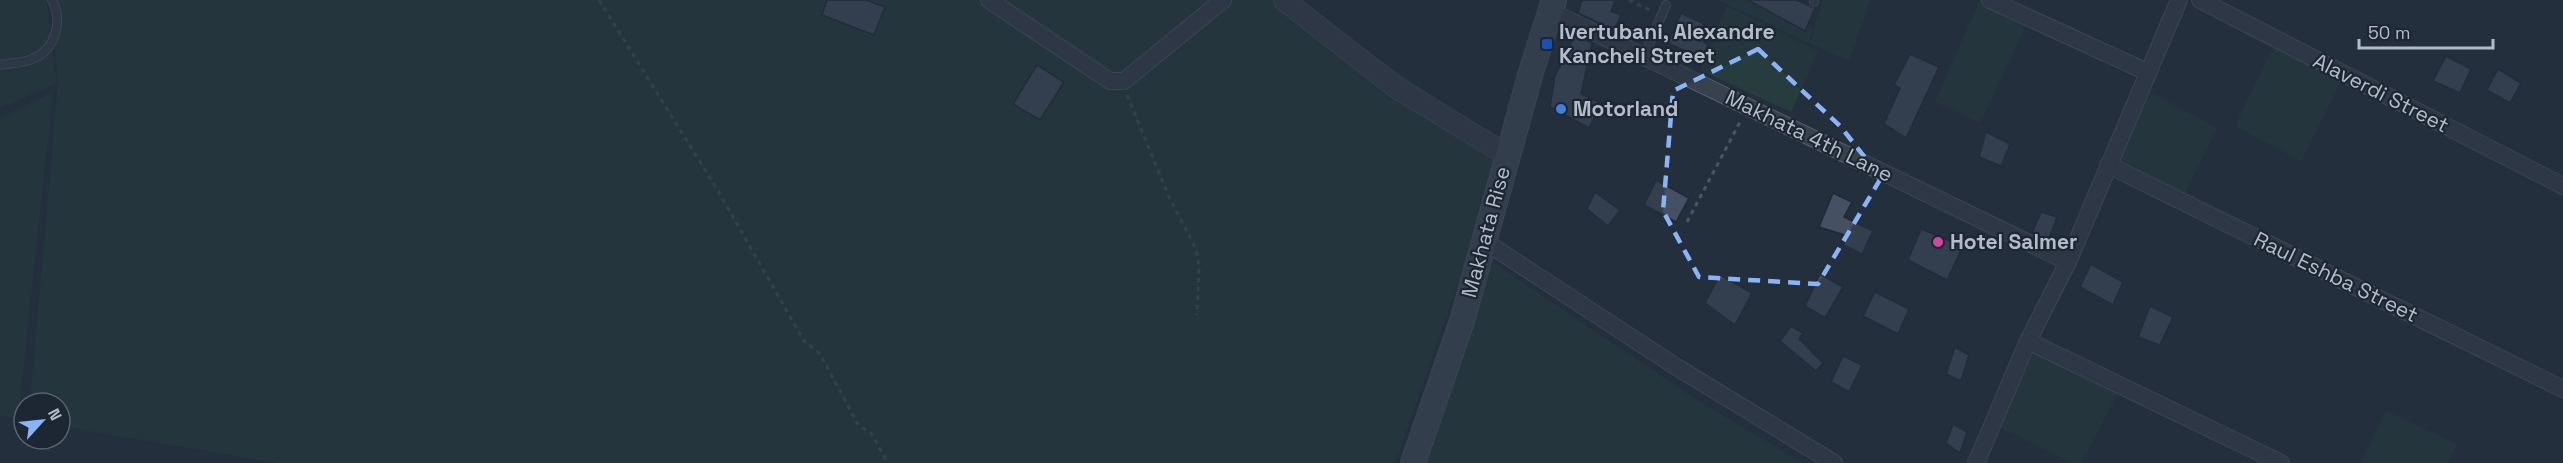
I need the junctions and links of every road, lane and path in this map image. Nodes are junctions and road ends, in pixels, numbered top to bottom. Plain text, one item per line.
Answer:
1 (52, 0) edge
2 (599, 0) edge
3 (989, 0) edge
4 (1223, 0) edge
5 (1284, 0) edge
6 (1629, 0) edge
7 (1990, 0) edge
8 (2179, 0) edge
9 (2200, 0) edge
10 (1552, 5) edge
11 (1666, 5) dead end
12 (1662, 15) junction
13 (1644, 56) junction
14 (0, 65) edge
15 (2147, 72) junction
16 (1124, 81) junction
17 (1748, 105) junction
18 (1507, 155) junction
19 (2108, 165) junction
20 (2563, 186) edge
21 (1687, 222) dead end
22 (1484, 240) junction
23 (2068, 262) junction
24 (1197, 315) dead end
25 (2028, 341) junction
26 (2563, 390) edge
27 (888, 463) edge
28 (1413, 463) edge
29 (1834, 463) edge
30 (1976, 463) edge
31 (2281, 463) edge

1 - 14 lane
2 - 27 path
3 - 16 street
4 - 16 street
5 - 18 street
6 - 12 path
7 - 15 street
8 - 15 street
9 - 20 street, Alaverdi Street
10 - 13 street, Makhata 4th Lane
10 - 18 main road, Makhata Rise
11 - 12 lane
12 - 13 lane
13 - 17 street, Makhata 4th Lane
15 - 19 street
16 - 24 path
17 - 21 path
17 - 23 street, Makhata 4th Lane
18 - 22 main road, Makhata Rise
19 - 23 street
19 - 26 street, Raul Eshba Street
22 - 28 main road, Makhata Rise
22 - 29 street
23 - 25 street
25 - 30 street
25 - 31 street

